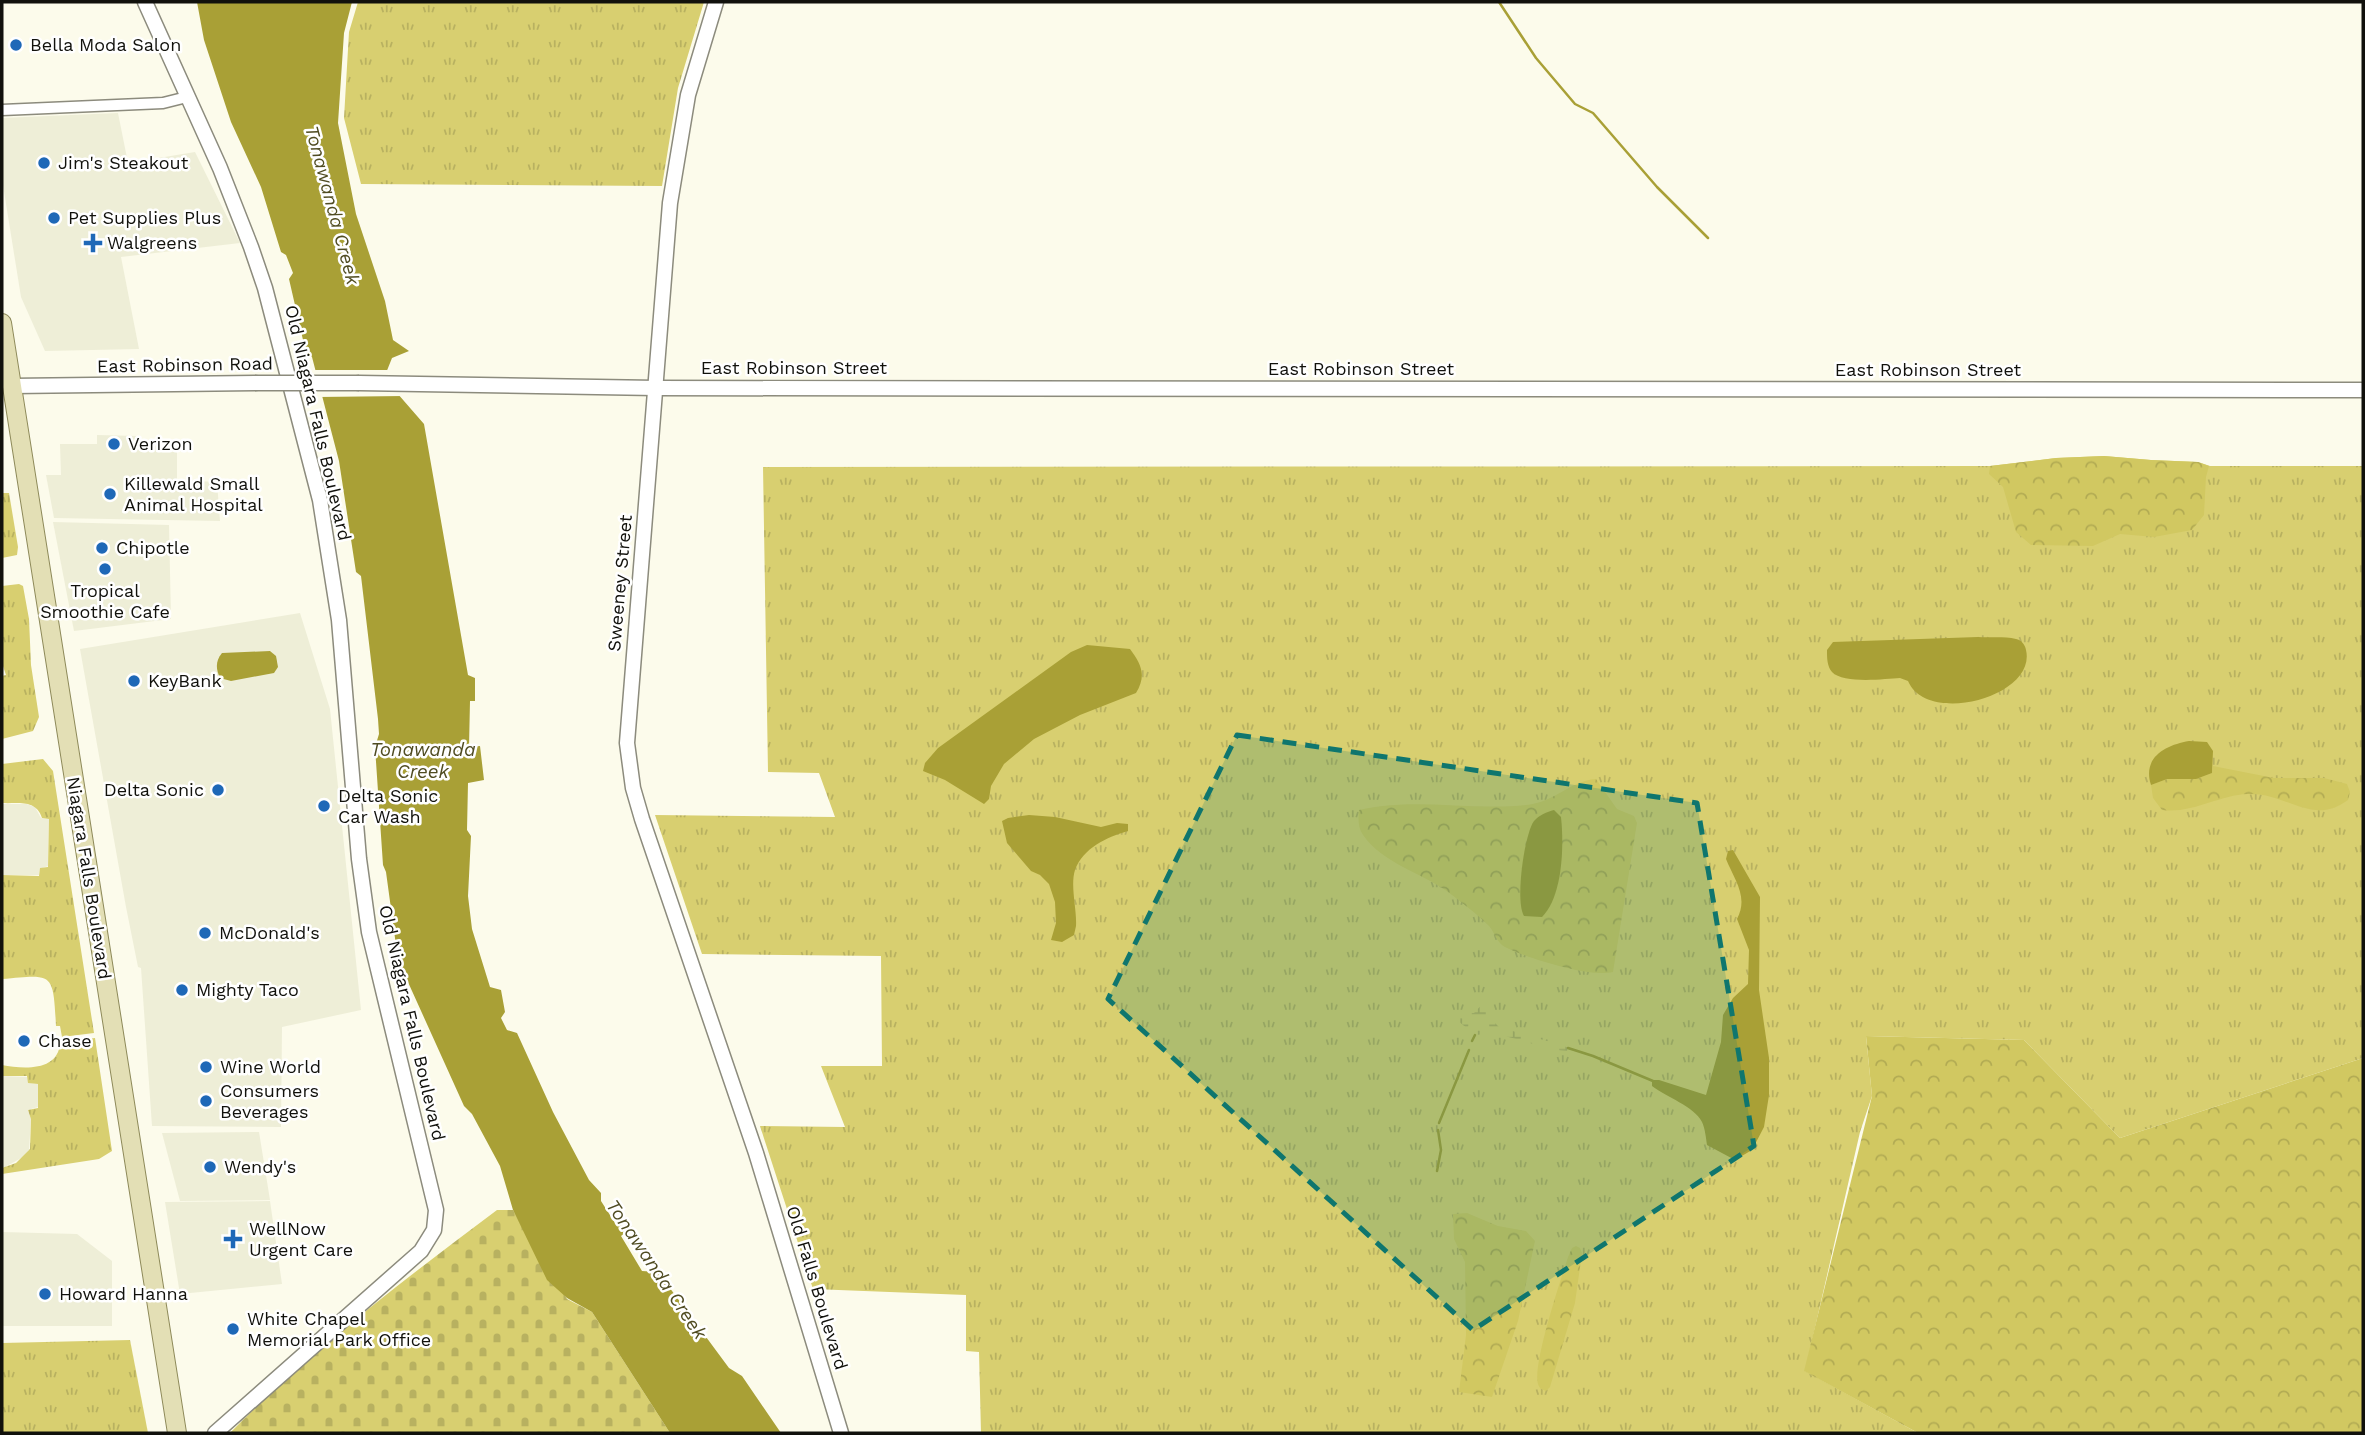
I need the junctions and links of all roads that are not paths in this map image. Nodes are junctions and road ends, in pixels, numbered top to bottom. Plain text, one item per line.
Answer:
1 (145, 2) edge
2 (716, 2) edge
3 (187, 97) junction
4 (2, 110) edge
5 (2, 323) edge
6 (359, 383) joint
7 (12, 386) junction
8 (656, 388) junction
9 (2363, 390) edge
10 (755, 1153) joint
11 (177, 1433) edge
12 (215, 1433) edge
13 (841, 1433) edge

1 - 3 street, Old Niagara Falls Boulevard
2 - 8 street, Sweeney Street
3 - 4 street
3 - 12 street, Old Niagara Falls Boulevard
5 - 7 main road, Niagara Falls Boulevard
6 - 7 street, East Robinson Road, bridge
6 - 8 street, East Robinson Street
7 - 11 main road, Niagara Falls Boulevard
8 - 9 street, East Robinson Street
8 - 10 street, Sweeney Street
10 - 13 street, Old Falls Boulevard

